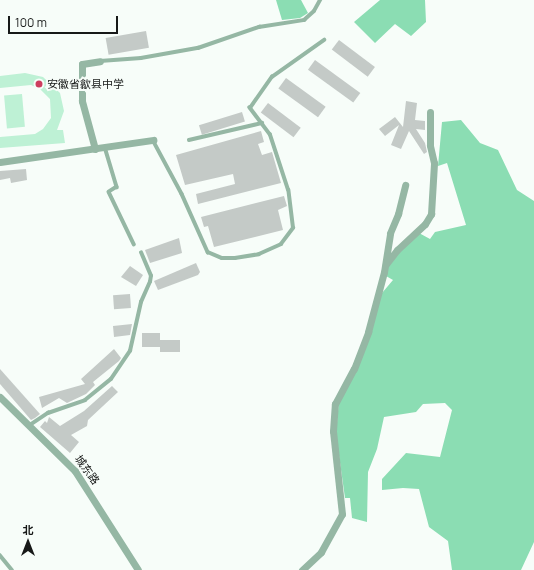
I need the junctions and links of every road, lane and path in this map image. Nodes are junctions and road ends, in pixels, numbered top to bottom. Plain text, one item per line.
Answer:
1 (320, 0) edge
2 (324, 40) dead end
3 (100, 61) joint
4 (430, 112) dead end
5 (262, 123) junction
6 (153, 140) joint
7 (189, 140) dead end
8 (105, 147) junction
9 (95, 149) junction
10 (0, 162) edge
11 (405, 185) dead end
12 (134, 244) dead end
13 (141, 253) dead end
14 (385, 266) junction
15 (0, 397) edge
16 (30, 426) junction
17 (0, 555) edge
18 (12, 570) edge
19 (138, 570) edge
20 (302, 570) edge

1 - 3 lane
2 - 5 lane
3 - 9 street
4 - 14 street
5 - 6 lane
5 - 7 lane
6 - 8 street
8 - 9 street
8 - 12 lane
9 - 10 street
11 - 14 street
13 - 16 lane
14 - 20 street
15 - 16 street, 城东路
16 - 19 street, 城东路
17 - 18 lane

